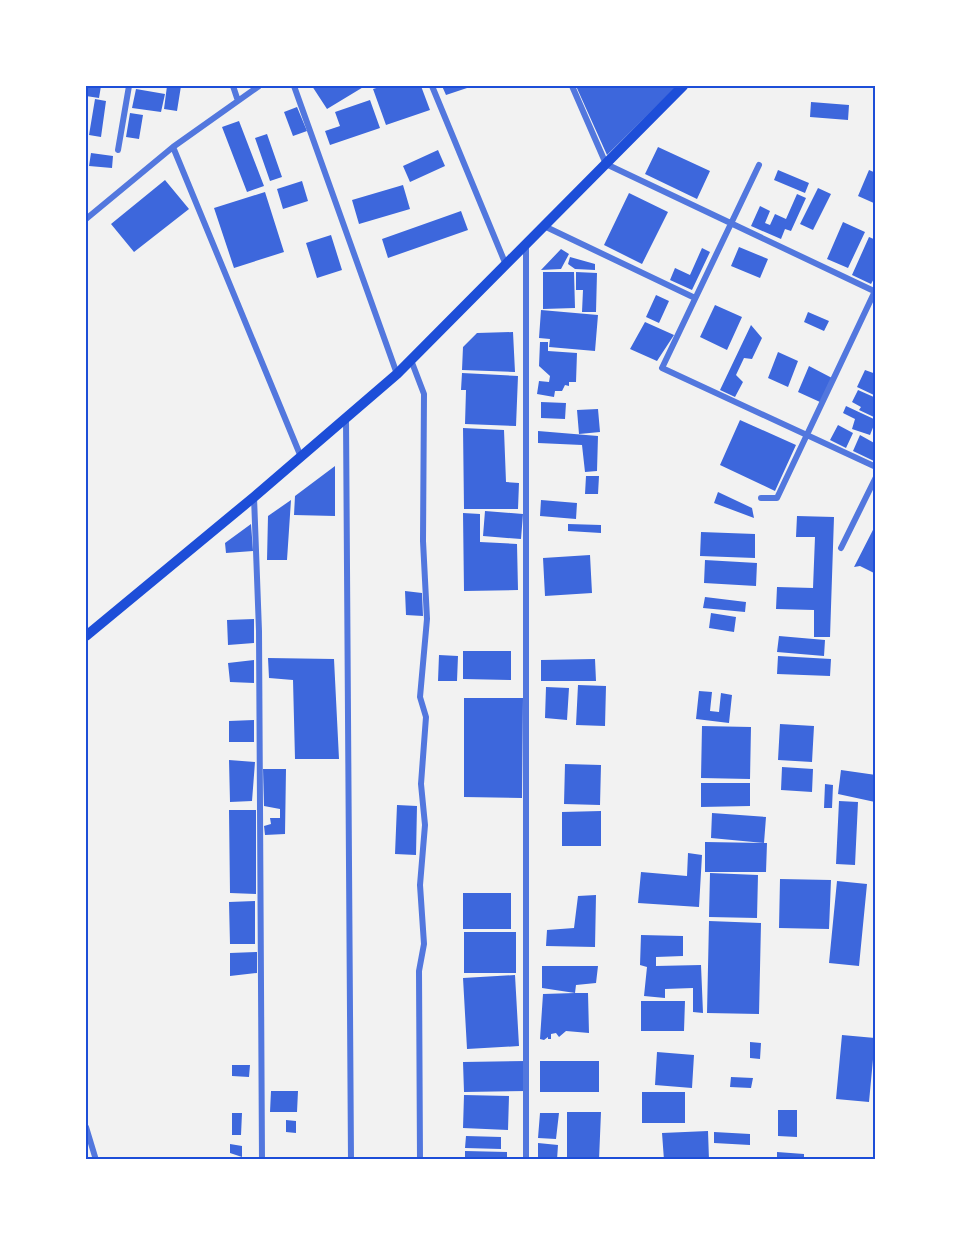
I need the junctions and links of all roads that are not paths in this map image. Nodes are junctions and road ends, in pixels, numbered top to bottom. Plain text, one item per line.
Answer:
1 (129, 86) edge
2 (233, 86) edge
3 (259, 86) edge
4 (294, 86) edge
5 (432, 86) edge
6 (572, 86) edge
7 (684, 86) edge
8 (238, 101) junction
9 (173, 147) junction
10 (118, 150) dead end
11 (606, 164) junction
12 (759, 165) dead end
13 (87, 215) edge
14 (731, 224) junction
15 (544, 226) junction
16 (526, 244) junction
17 (506, 265) junction
18 (875, 291) edge
19 (695, 298) junction
20 (411, 360) junction
21 (397, 374) junction
22 (346, 418) junction
23 (807, 435) junction
24 (301, 457) junction
25 (876, 467) edge
26 (876, 477) edge
27 (254, 498) junction
28 (761, 498) dead end
29 (842, 548) dead end
30 (86, 636) edge
31 (86, 1127) edge
32 (96, 1160) edge
33 (262, 1160) edge
34 (351, 1160) edge
35 (420, 1160) edge
36 (526, 1160) edge

1 - 10 street
2 - 8 street
3 - 8 street
4 - 21 street
5 - 17 street
6 - 11 street
7 - 11 main road
8 - 9 street
9 - 13 street
9 - 24 street
11 - 14 street
11 - 15 main road
12 - 14 street
14 - 18 street
14 - 19 street
15 - 16 main road
15 - 19 street
16 - 17 main road
16 - 36 street
17 - 20 main road
18 - 23 street
19 - 23 street
20 - 21 main road
20 - 35 street
21 - 22 main road
22 - 24 main road
22 - 34 street
23 - 25 street
23 - 28 street
24 - 27 main road
26 - 29 street
27 - 30 main road
27 - 33 street
31 - 32 street

